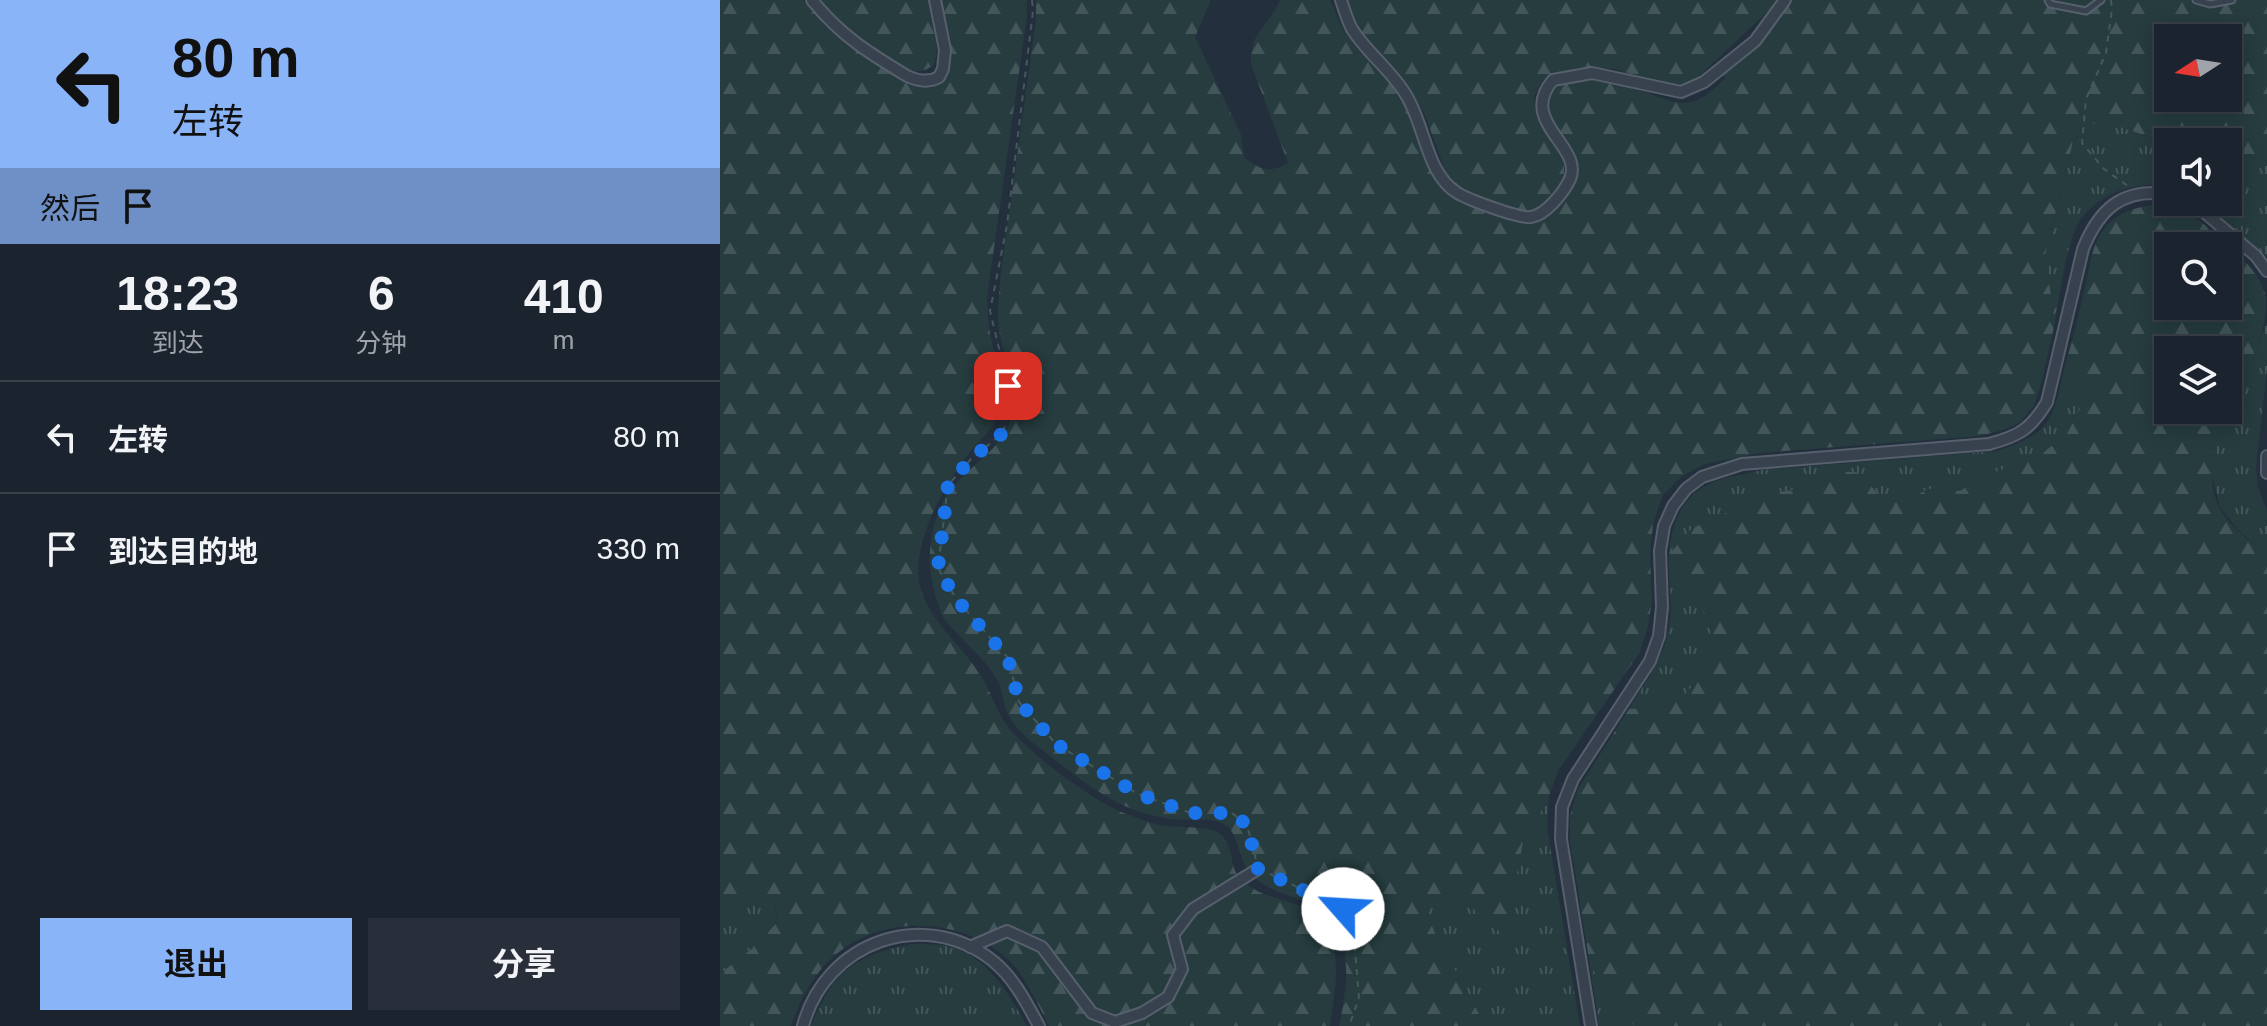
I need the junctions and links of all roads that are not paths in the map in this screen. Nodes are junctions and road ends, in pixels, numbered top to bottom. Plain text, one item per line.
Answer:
1 (812, 0) edge
2 (935, 0) edge
3 (1341, 0) edge
4 (1785, 0) edge
5 (2048, 0) edge
6 (2101, 0) edge
7 (2196, 0) edge
8 (2232, 0) edge
9 (2154, 194) edge
10 (2209, 216) edge
11 (2267, 271) edge
12 (2267, 456) edge
13 (2267, 473) edge
14 (1258, 869) road end
15 (970, 947) junction
16 (803, 1026) edge
17 (1039, 1026) edge
18 (1591, 1026) edge

1 - 2 street
3 - 4 street
5 - 6 lane
7 - 8 lane
9 - 18 street
10 - 11 street
12 - 13 street
14 - 15 street
15 - 16 street
15 - 17 street

